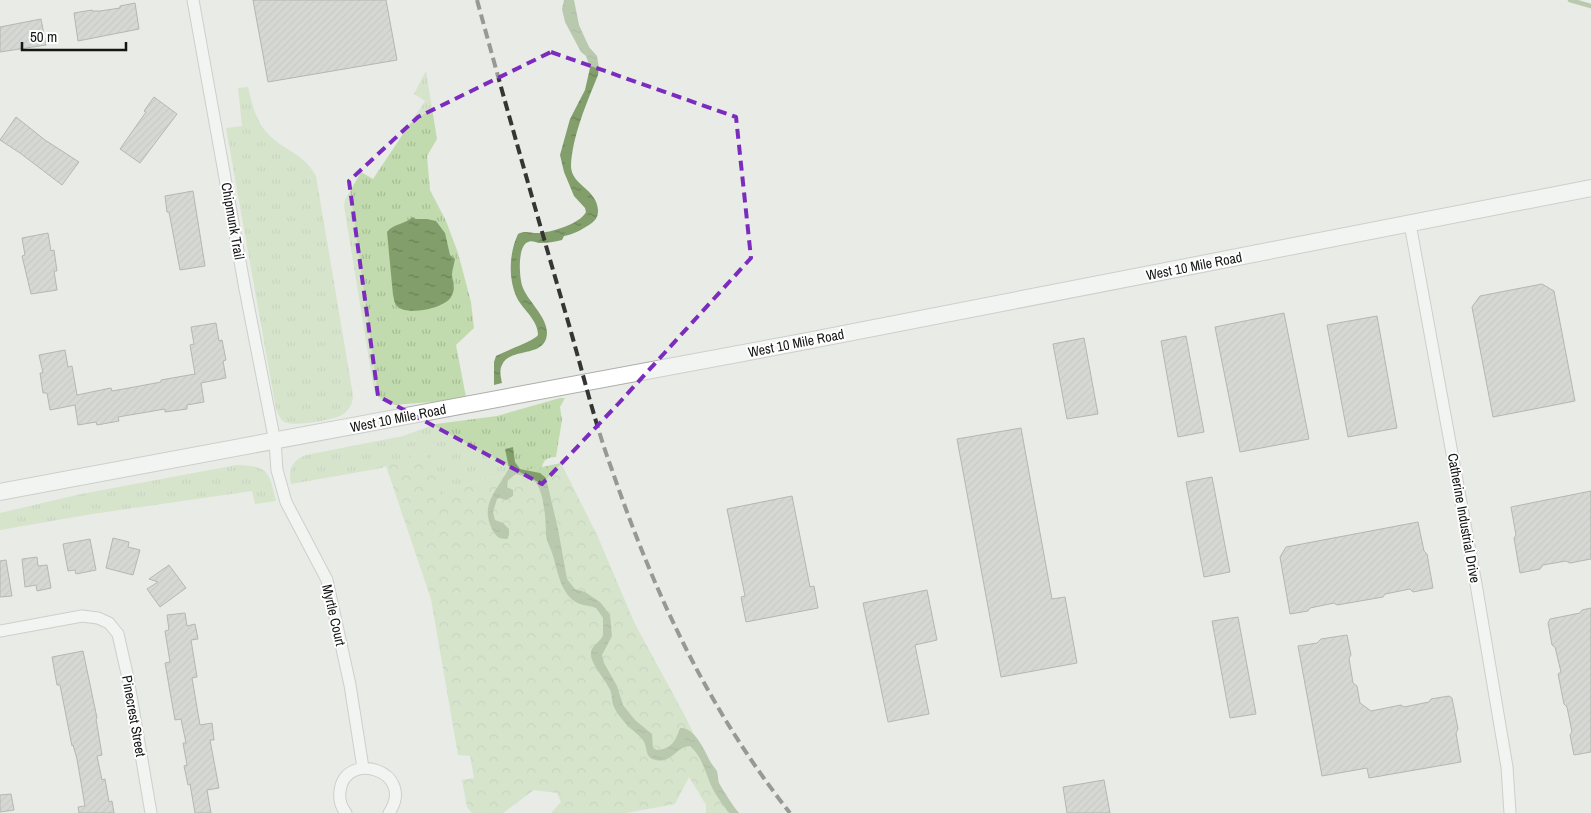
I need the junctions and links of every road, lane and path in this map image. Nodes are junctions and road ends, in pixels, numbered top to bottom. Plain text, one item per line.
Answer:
1 (193, 0) edge
2 (1591, 188) edge
3 (1410, 224) junction
4 (275, 442) junction
5 (0, 492) edge
6 (0, 631) edge
7 (363, 768) junction
8 (151, 813) edge
9 (346, 813) edge
10 (389, 813) edge
11 (1510, 813) edge

1 - 4 street, Chipmunk Trail
2 - 3 main road, West 10 Mile Road
3 - 4 main road, West 10 Mile Road
3 - 11 street, Catherine Industrial Drive
4 - 5 main road, West 10 Mile Road
4 - 7 street, Myrtle Court
6 - 8 street, Pinecrest Street
7 - 9 street
7 - 10 street

